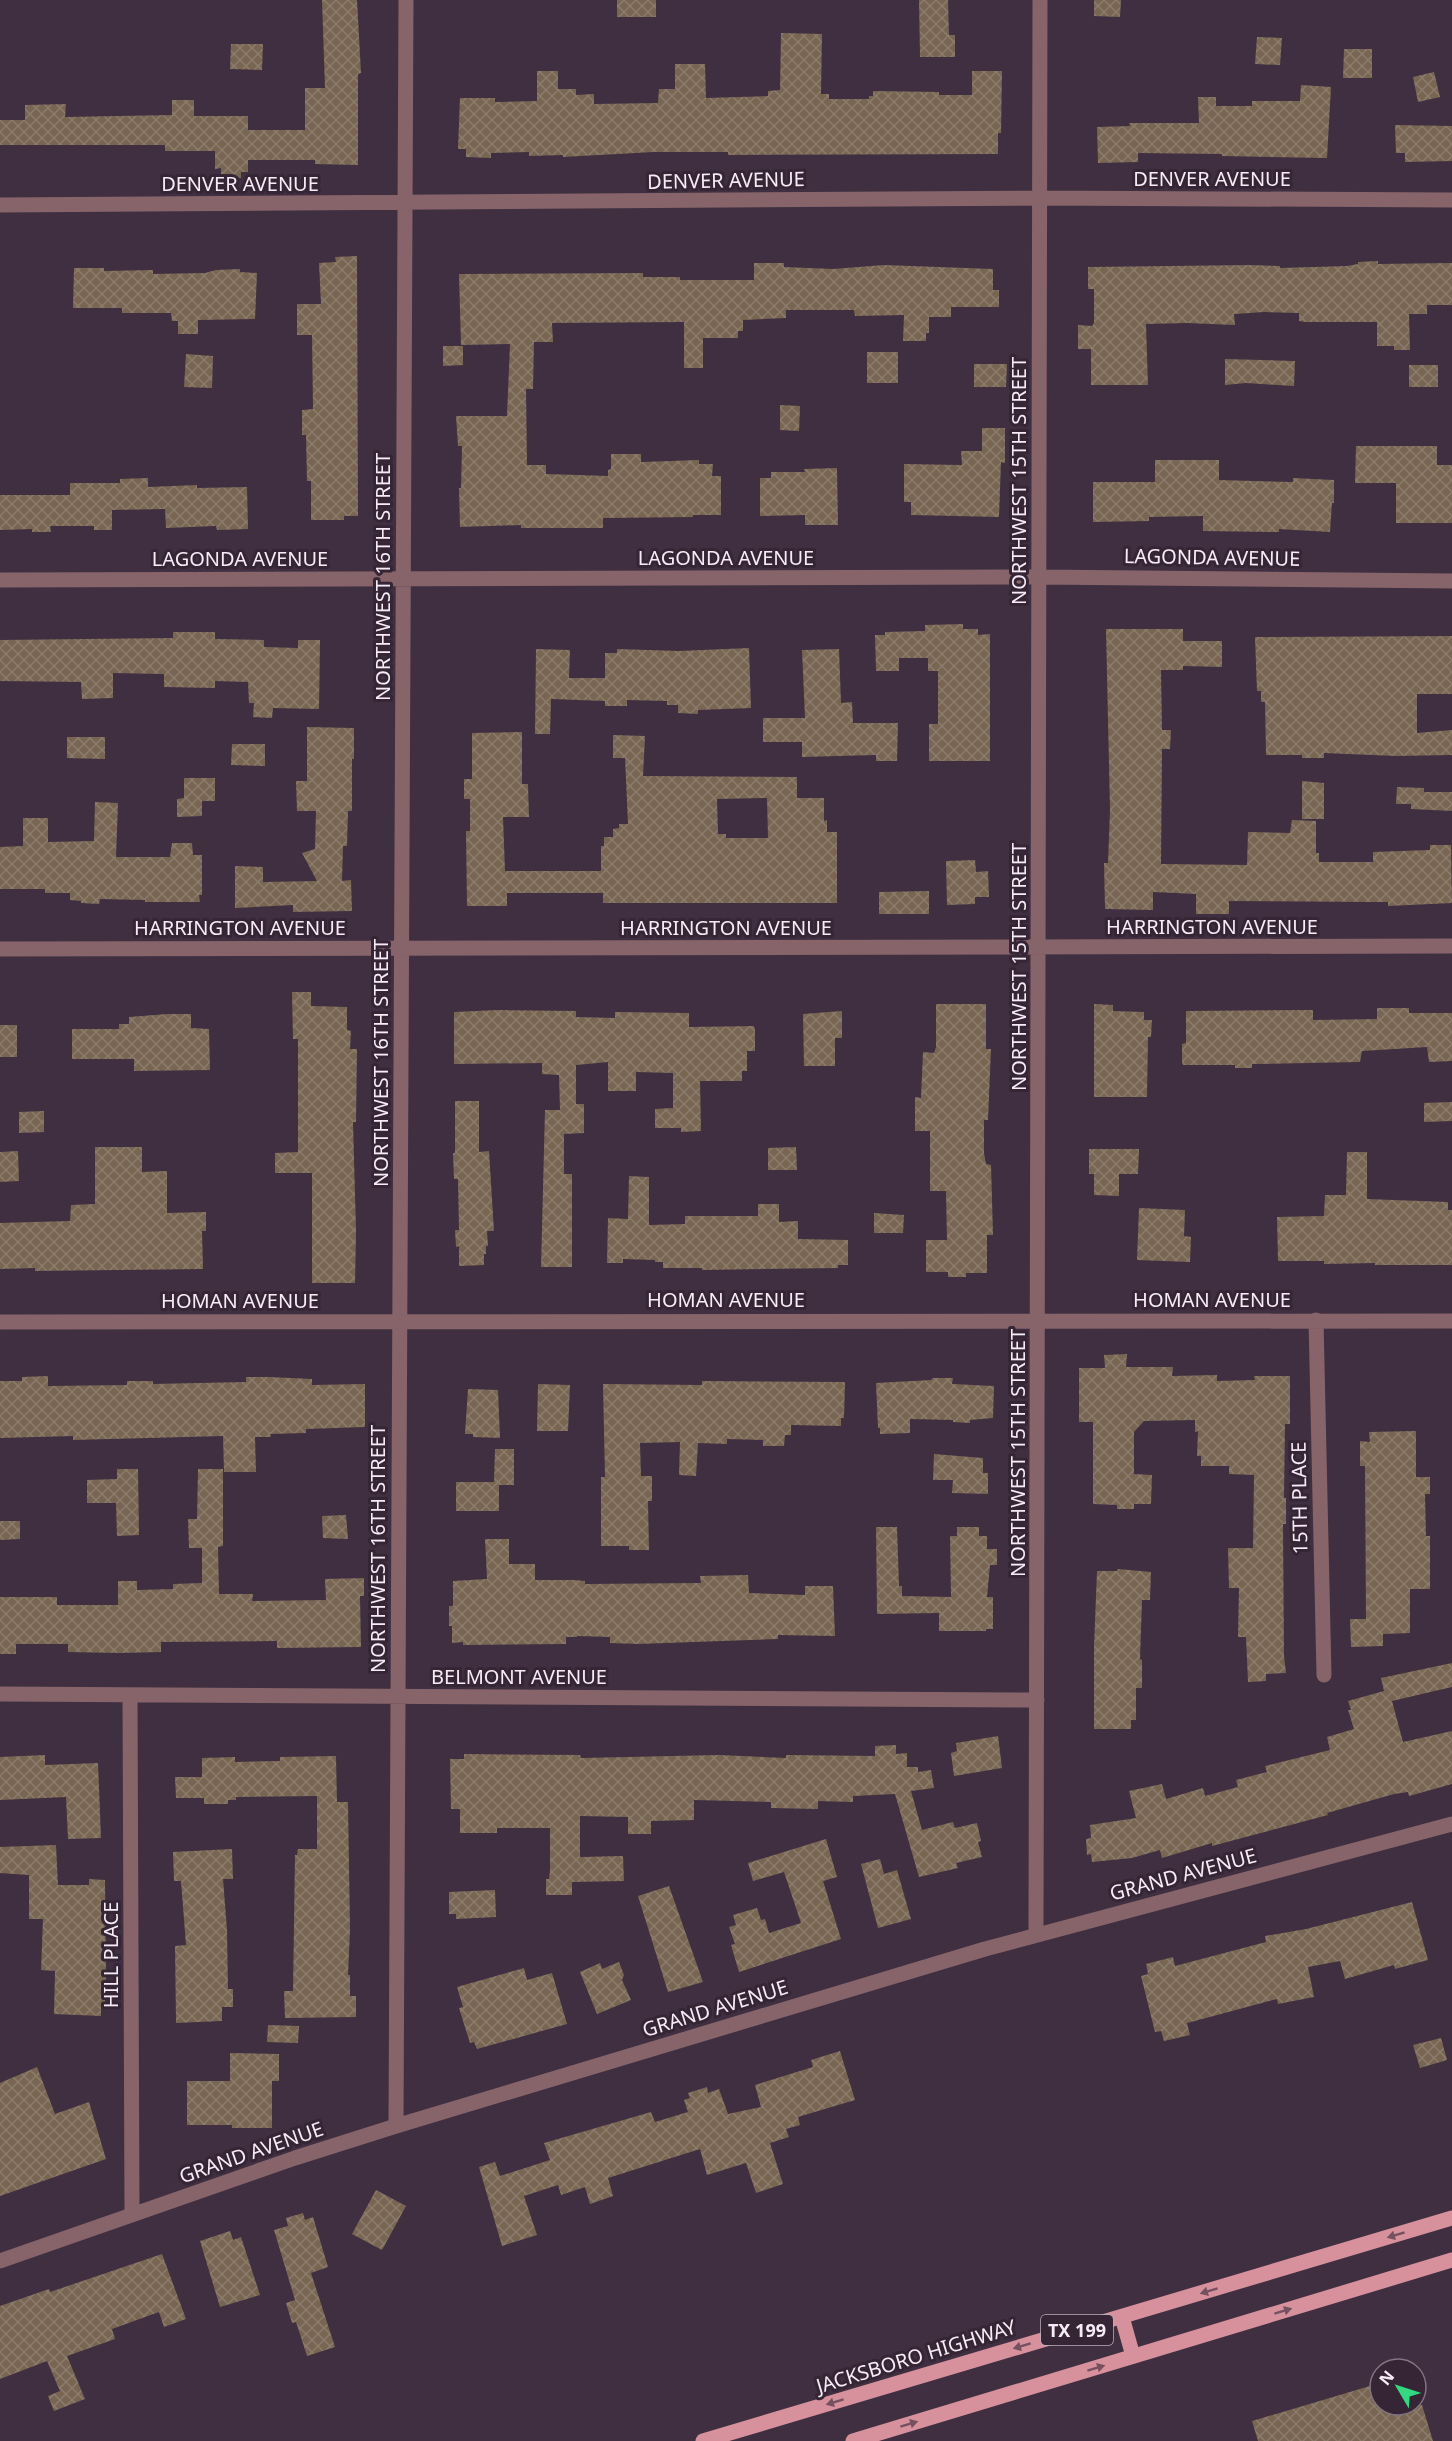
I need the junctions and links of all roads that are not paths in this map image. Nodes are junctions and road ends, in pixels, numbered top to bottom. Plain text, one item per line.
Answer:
1 (406, 0) edge
2 (1040, 0) edge
3 (1040, 198) junction
4 (1452, 200) edge
5 (405, 204) junction
6 (0, 205) edge
7 (1039, 577) junction
8 (403, 578) junction
9 (0, 580) edge
10 (1452, 581) edge
11 (1452, 946) edge
12 (1038, 947) junction
13 (401, 948) junction
14 (0, 949) edge
15 (1038, 1319) junction
16 (1316, 1320) junction
17 (400, 1321) junction
18 (1452, 1321) edge
19 (0, 1322) edge
20 (1324, 1675) dead end
21 (0, 1694) edge
22 (130, 1695) junction
23 (398, 1696) junction
24 (1037, 1700) junction
25 (1452, 1824) edge
26 (1036, 1934) junction
27 (396, 2126) junction
28 (132, 2215) junction
29 (1452, 2218) edge
30 (1452, 2260) edge
31 (0, 2261) edge
32 (1122, 2317) junction
33 (1133, 2356) junction
34 (703, 2441) edge
35 (853, 2441) edge

1 - 5 street, NORTHWEST 16TH STREET
2 - 3 street, NORTHWEST 15TH STREET
3 - 4 street, DENVER AVENUE
3 - 5 street, DENVER AVENUE
3 - 7 street, NORTHWEST 15TH STREET
5 - 6 street, DENVER AVENUE
5 - 8 street, NORTHWEST 16TH STREET
7 - 8 street, LAGONDA AVENUE
7 - 10 street, LAGONDA AVENUE
7 - 12 street, NORTHWEST 15TH STREET
8 - 9 street, LAGONDA AVENUE
8 - 13 street, NORTHWEST 16TH STREET
11 - 12 street, HARRINGTON AVENUE
12 - 13 street, HARRINGTON AVENUE
12 - 15 street, NORTHWEST 15TH STREET
13 - 14 street, HARRINGTON AVENUE
13 - 17 street, NORTHWEST 16TH STREET
15 - 16 street, HOMAN AVENUE
15 - 17 street, HOMAN AVENUE
15 - 24 street, NORTHWEST 15TH STREET
16 - 18 street, HOMAN AVENUE
16 - 20 street, 15TH PLACE
17 - 19 street, HOMAN AVENUE
17 - 23 street, NORTHWEST 16TH STREET
21 - 22 street, BELMONT AVENUE
22 - 23 street, BELMONT AVENUE
22 - 28 street, HILL PLACE
23 - 24 street, BELMONT AVENUE
23 - 27 street, NORTHWEST 16TH STREET
24 - 26 street, NORTHWEST 15TH STREET
25 - 26 street, GRAND AVENUE
26 - 27 street, GRAND AVENUE
27 - 28 street, GRAND AVENUE
28 - 31 street, GRAND AVENUE
29 -> 32 main road, JACKSBORO HIGHWAY / TX 199
33 -> 30 main road, TX 199
32 - 33 main road
32 -> 34 main road, JACKSBORO HIGHWAY / TX 199
35 -> 33 main road, TX 199

